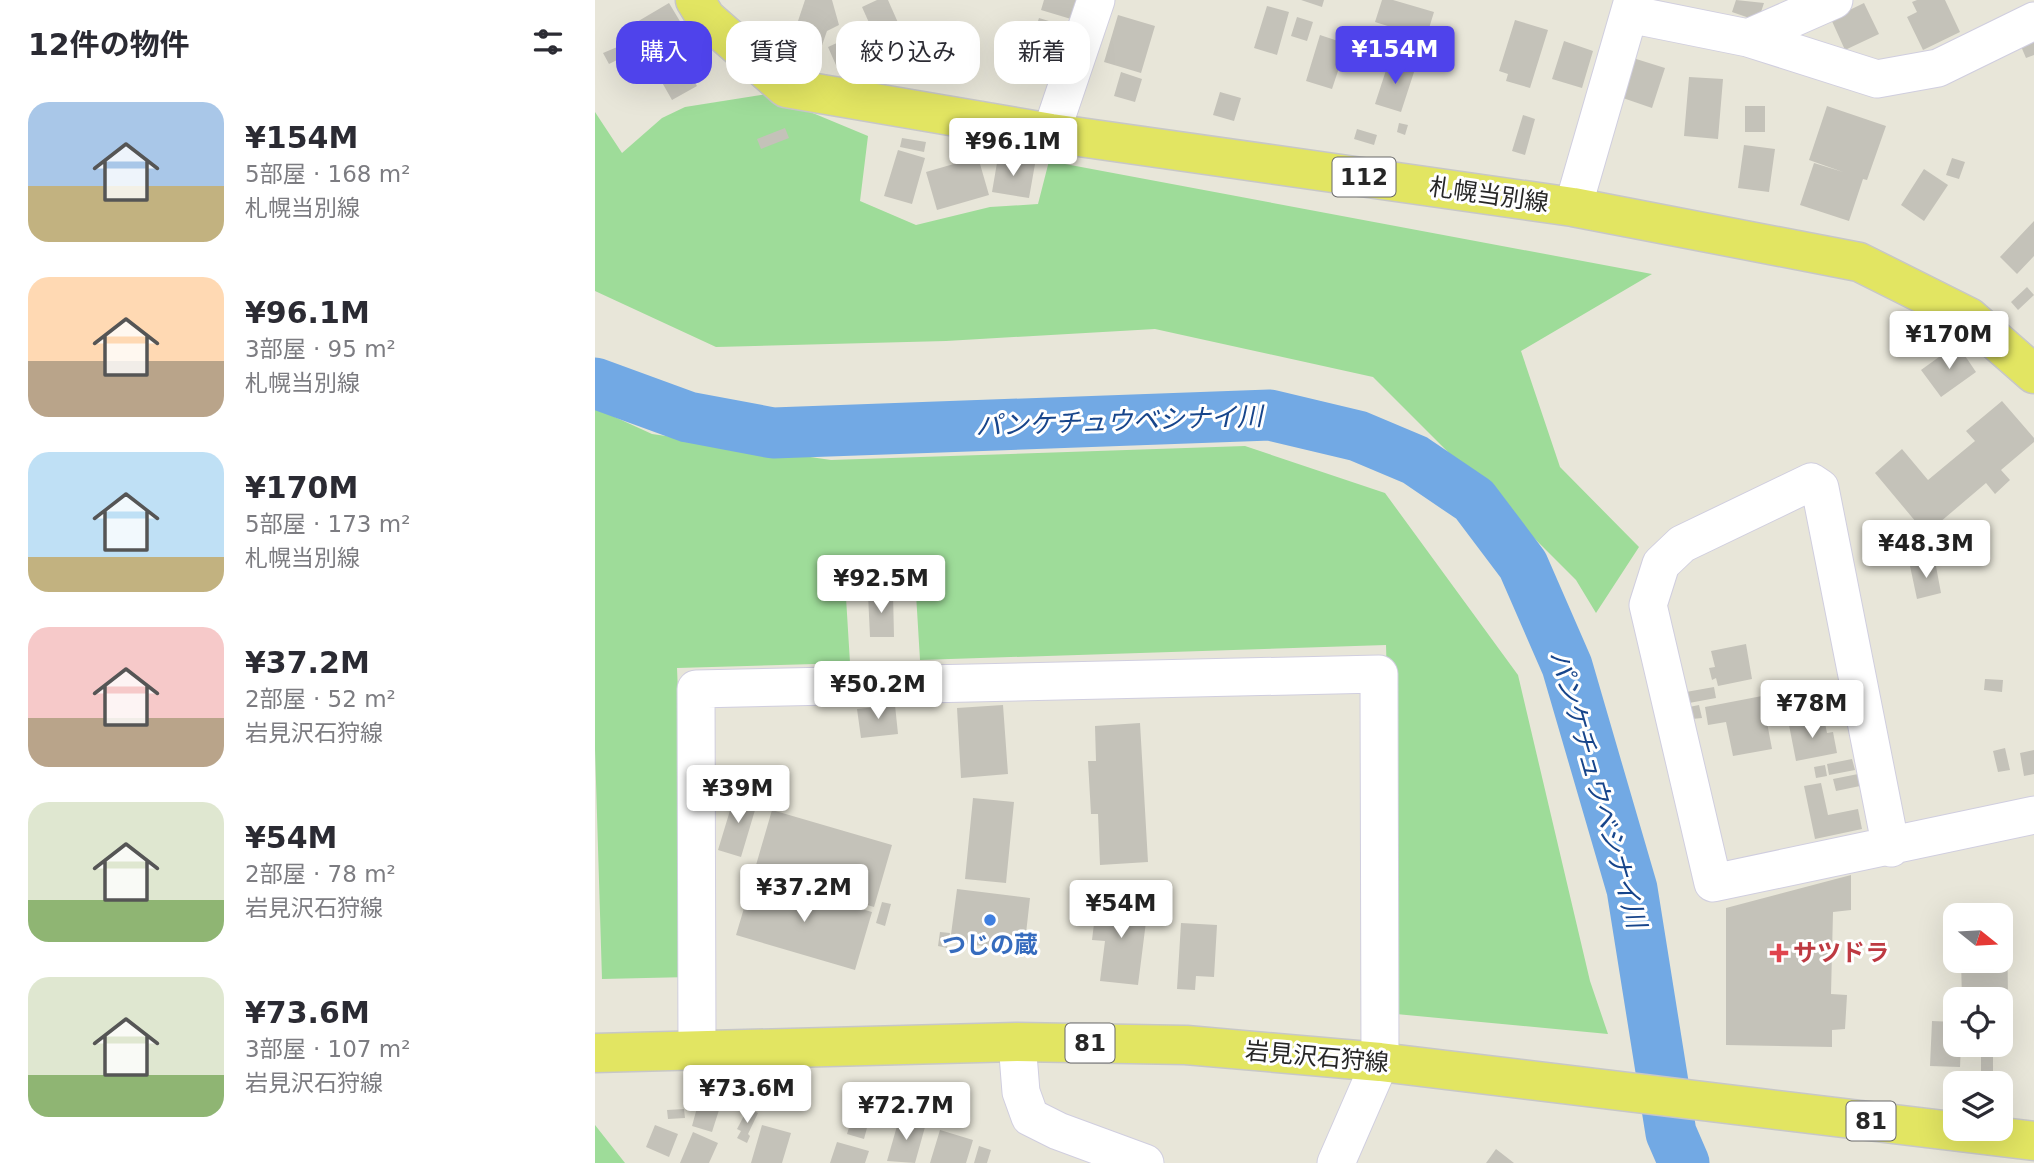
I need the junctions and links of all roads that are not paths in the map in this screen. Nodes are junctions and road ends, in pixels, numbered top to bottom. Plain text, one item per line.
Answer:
1 (695, 0) edge
2 (1096, 0) edge
3 (1834, 0) edge
4 (1631, 7) edge
5 (2034, 21) edge
6 (1748, 38) junction
7 (1051, 133) junction
8 (1573, 207) junction
9 (2034, 374) edge
10 (2034, 815) edge
11 (1891, 848) junction
12 (1017, 1042) junction
13 (697, 1051) junction
14 (595, 1053) edge
15 (1380, 1062) junction
16 (2034, 1141) edge
17 (1145, 1163) edge
18 (1336, 1163) edge

1 - 7 main road, 札幌当別線 / 112
2 - 7 street
3 - 6 street
4 - 6 street
4 - 8 street
5 - 6 street
7 - 8 main road, 札幌当別線 / 112
8 - 9 main road, 札幌当別線 / 112
10 - 11 street
11 - 11 street
12 - 13 main road, 岩見沢石狩線 / 81
12 - 15 main road, 岩見沢石狩線 / 81
12 - 17 street
13 - 14 main road, 岩見沢石狩線 / 81
13 - 15 street
15 - 16 main road, 岩見沢石狩線 / 81
15 - 18 street

